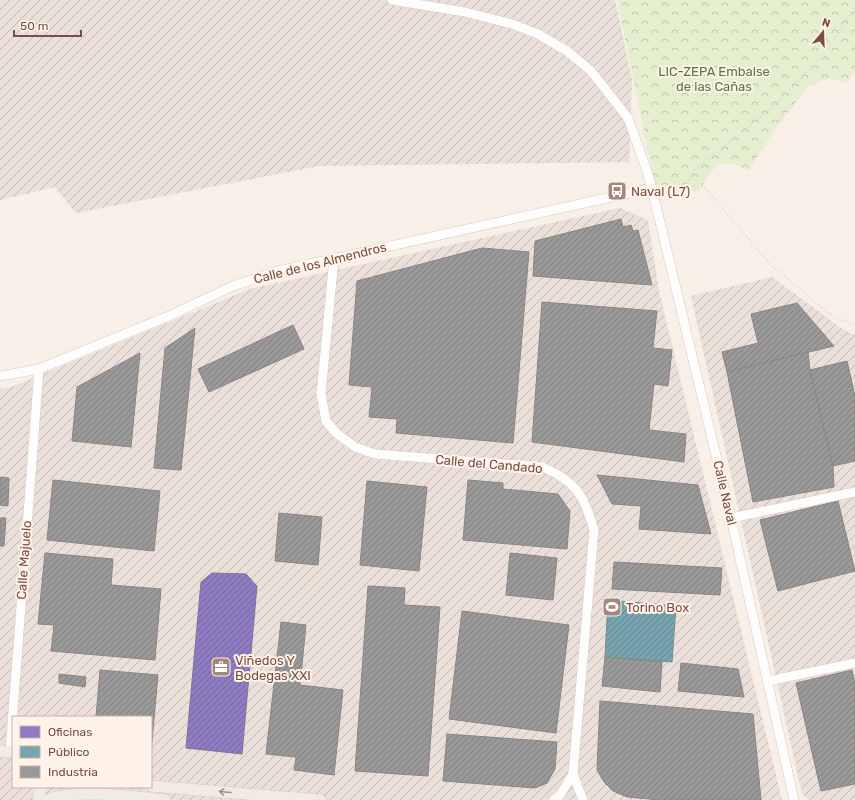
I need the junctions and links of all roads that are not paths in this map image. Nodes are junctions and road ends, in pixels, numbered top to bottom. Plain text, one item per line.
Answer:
1 (392, 0) edge
2 (652, 188) junction
3 (334, 258) junction
4 (39, 369) junction
5 (0, 376) edge
6 (855, 492) edge
7 (731, 518) junction
8 (855, 663) edge
9 (768, 681) junction
10 (8, 751) edge
11 (573, 774) junction
12 (152, 786) edge
13 (41, 788) edge
14 (38, 800) edge
15 (48, 800) edge
16 (165, 800) edge
17 (320, 800) edge
18 (554, 800) edge
19 (583, 800) edge
20 (794, 800) edge

1 - 2 street, Calle Naval
2 - 3 street, Calle de los Almendros
2 - 7 street, Calle Naval
3 - 4 street, Calle de los Almendros
3 - 11 street, Calle del Candado
4 - 5 street, Calle de los Almendros
4 - 10 street, Calle Majuelo
6 - 7 street
7 - 9 street, Calle Naval
8 - 9 street
9 - 20 street, Calle Naval
11 - 18 street
11 - 19 street, Calle del Candado
17 -> 12 main road
13 - 14 main road
15 - 16 main road

